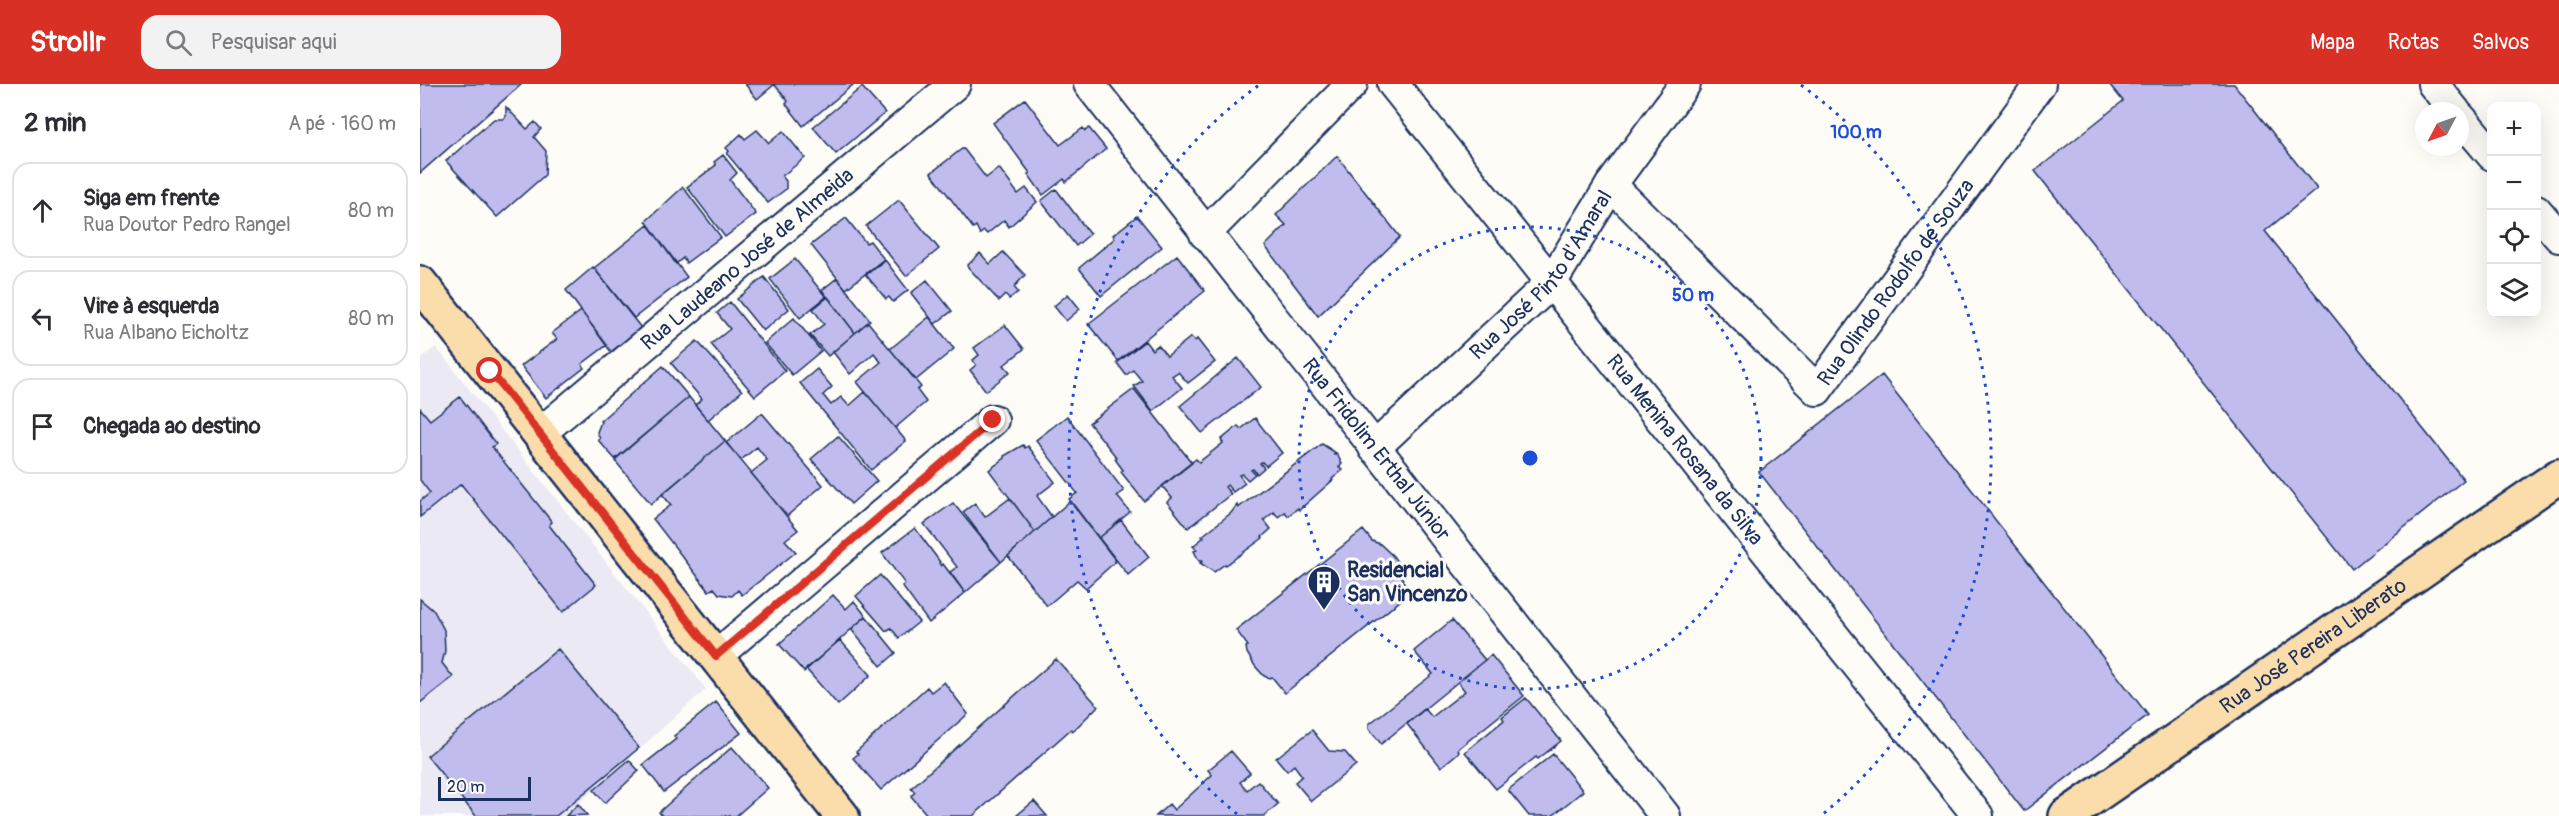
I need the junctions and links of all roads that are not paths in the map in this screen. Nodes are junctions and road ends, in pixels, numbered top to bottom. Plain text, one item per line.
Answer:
1 (1089, 84) edge
2 (1352, 84) edge
3 (1392, 84) edge
4 (1685, 84) edge
5 (2040, 84) edge
6 (2433, 84) edge
7 (935, 90) edge
8 (2448, 102) edge
9 (2469, 128) edge
10 (2487, 149) edge
11 (1611, 185) junction
12 (2541, 216) edge
13 (1205, 234) junction
14 (2559, 237) edge
15 (420, 283) edge
16 (1551, 283) junction
17 (993, 420) dead end
18 (539, 434) junction
19 (1374, 448) junction
20 (2559, 476) edge
21 (716, 656) junction
22 (842, 816) edge
23 (1665, 816) edge
24 (1978, 816) edge
25 (2066, 816) edge

1 - 13 street, Rua Fridolim Erthal Júnior
2 - 13 street
3 - 16 street, Rua Menina Rosana da Silva
4 - 11 street, Rua José Pinto d'Amaral
5 - 11 street, Rua Olindo Rodolfo de Souza
6 - 8 street
7 - 18 street, Rua Laudeano José de Almeida
9 - 10 street
11 - 16 street, Rua José Pinto d'Amaral
12 - 14 street
13 - 19 street, Rua Fridolim Erthal Júnior
15 - 18 main road
16 - 19 street, Rua José Pinto d'Amaral
16 - 24 street, Rua Menina Rosana da Silva
17 - 21 street
18 - 21 main road
19 - 23 street, Rua Fridolim Erthal Júnior
20 - 25 main road, Rua José Pereira Liberato
21 - 22 main road

